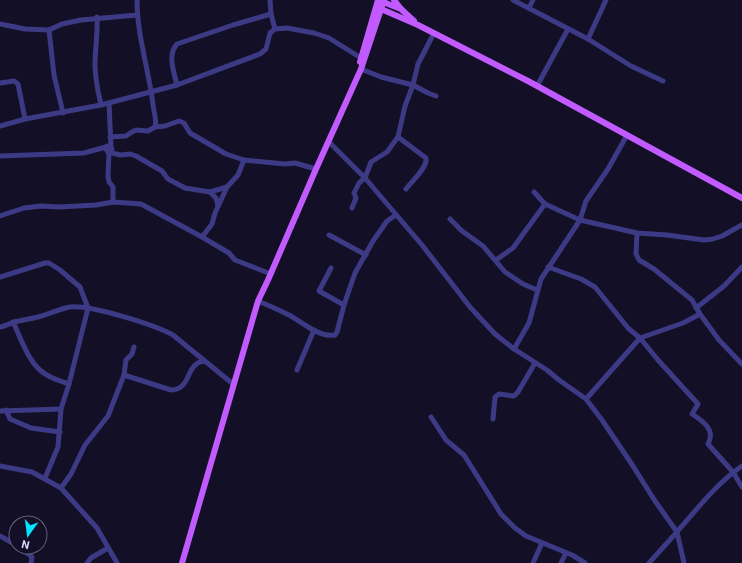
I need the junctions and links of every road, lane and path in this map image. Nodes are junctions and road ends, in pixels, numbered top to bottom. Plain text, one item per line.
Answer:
1 (137, 0) edge
2 (270, 0) edge
3 (394, 0) edge
4 (513, 0) edge
5 (533, 0) edge
6 (606, 0) edge
7 (380, 3) edge
8 (529, 8) junction
9 (401, 9) junction
10 (271, 14) junction
11 (391, 14) junction
12 (137, 15) junction
13 (97, 17) junction
14 (0, 24) edge
15 (418, 25) junction
16 (275, 28) junction
17 (568, 29) junction
18 (49, 30) junction
19 (374, 30) junction
20 (434, 33) junction
21 (588, 39) junction
22 (361, 58) junction
23 (362, 69) junction
24 (663, 81) dead end
25 (0, 84) edge
26 (177, 85) junction
27 (353, 85) junction
28 (413, 85) junction
29 (538, 86) junction
30 (152, 91) junction
31 (436, 96) dead end
32 (109, 103) junction
33 (101, 105) junction
34 (62, 113) junction
35 (25, 119) junction
36 (0, 126) edge
37 (156, 127) junction
38 (627, 135) junction
39 (398, 137) junction
40 (329, 142) junction
41 (109, 149) junction
42 (0, 156) edge
43 (244, 160) junction
44 (316, 169) junction
45 (365, 178) junction
46 (227, 187) junction
47 (406, 189) dead end
48 (210, 192) junction
49 (534, 192) dead end
50 (742, 198) edge
51 (113, 202) junction
52 (545, 204) junction
53 (218, 206) junction
54 (352, 208) dead end
55 (396, 215) junction
56 (0, 216) edge
57 (450, 220) dead end
58 (580, 220) junction
59 (742, 225) edge
60 (637, 233) junction
61 (329, 235) dead end
62 (202, 237) junction
63 (366, 255) junction
64 (496, 260) junction
65 (548, 267) junction
66 (742, 267) edge
67 (331, 268) dead end
68 (271, 274) junction
69 (0, 277) edge
70 (537, 290) junction
71 (258, 301) junction
72 (344, 305) junction
73 (88, 308) junction
74 (696, 308) junction
75 (700, 314) junction
76 (13, 322) junction
77 (0, 327) edge
78 (314, 330) junction
79 (640, 338) junction
80 (134, 347) dead end
81 (514, 349) junction
82 (205, 362) junction
83 (535, 362) junction
84 (742, 364) edge
85 (297, 370) dead end
86 (124, 375) junction
87 (69, 384) junction
88 (233, 384) junction
89 (586, 399) junction
90 (61, 409) junction
91 (0, 410) edge
92 (6, 410) junction
93 (431, 417) dead end
94 (493, 419) dead end
95 (60, 432) junction
96 (0, 466) edge
97 (742, 466) edge
98 (732, 472) junction
99 (45, 478) junction
100 (742, 487) edge
101 (61, 488) junction
102 (677, 532) junction
103 (542, 543) junction
104 (108, 548) junction
105 (566, 554) junction
106 (87, 563) edge
107 (117, 563) edge
108 (182, 563) edge
109 (533, 563) edge
110 (561, 563) edge
111 (585, 563) edge
112 (649, 563) edge
113 (684, 563) edge

1 - 12 street
2 - 10 street
3 - 9 main road
4 - 8 street
5 - 8 street
6 - 21 street
7 - 9 main road
7 - 11 main road
7 - 19 main road
7 - 22 main road
8 - 17 street
9 - 15 main road
10 - 16 street
10 - 26 street
11 - 15 main road
11 - 19 main road
12 - 13 street
12 - 30 street
13 - 18 street
13 - 33 street
14 - 18 street
15 - 20 main road
16 - 22 street
16 - 26 street
17 - 21 street
17 - 29 street
18 - 34 street
19 - 23 main road
20 - 28 street
20 - 29 main road
21 - 24 street
22 - 27 main road
23 - 27 main road
23 - 28 street
25 - 35 street
26 - 30 street
27 - 40 main road
28 - 31 street
28 - 39 street
29 - 38 main road
30 - 32 street
30 - 37 street
32 - 33 street
32 - 41 street
33 - 34 street
34 - 35 street
35 - 36 street
37 - 41 street
37 - 43 street
38 - 50 main road
38 - 58 street
39 - 45 street
39 - 47 street
40 - 44 main road
40 - 45 street
41 - 42 street
41 - 48 street
41 - 51 street
43 - 44 street
43 - 46 street
44 - 68 main road
45 - 54 street
45 - 55 street
46 - 48 street
46 - 53 street
48 - 53 street
49 - 52 street
51 - 56 street
51 - 62 street
52 - 58 street
52 - 64 street
53 - 62 street
55 - 63 street
55 - 81 street
57 - 64 street
58 - 60 street
58 - 65 street
59 - 60 street
60 - 74 street
61 - 63 street
62 - 68 street
63 - 72 street
64 - 70 street
65 - 70 street
65 - 79 street
66 - 74 street
67 - 72 street
68 - 71 main road
69 - 73 street
70 - 81 street
71 - 78 street
71 - 88 main road
72 - 78 street
73 - 76 street
73 - 82 street
73 - 87 street
74 - 75 street
75 - 79 street
75 - 84 street
76 - 77 street
76 - 87 street
78 - 85 street
79 - 89 street
79 - 98 street
80 - 86 street
81 - 83 street
82 - 86 street
82 - 88 street
83 - 89 street
83 - 94 street
86 - 101 street
87 - 90 street
88 - 108 main road
89 - 102 street
90 - 92 street
90 - 95 street
91 - 92 street
92 - 95 street
93 - 103 street
95 - 99 street
96 - 99 street
97 - 98 street
98 - 100 street
98 - 102 street
99 - 101 street
101 - 104 street
102 - 112 street
102 - 113 street
103 - 105 street
103 - 109 street
104 - 106 street
104 - 107 street
105 - 110 street
105 - 111 street

